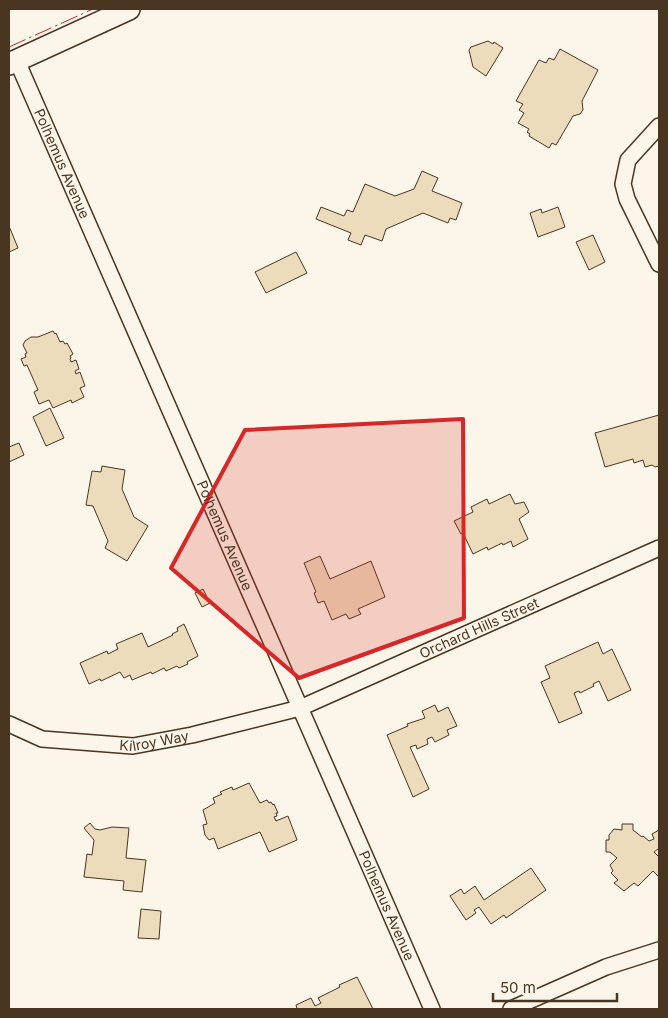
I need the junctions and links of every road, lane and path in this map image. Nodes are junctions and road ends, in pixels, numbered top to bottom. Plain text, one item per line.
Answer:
1 (129, 9) edge
2 (13, 62) edge
3 (659, 126) edge
4 (659, 264) edge
5 (659, 548) edge
6 (300, 708) junction
7 (9, 724) edge
8 (659, 950) edge
9 (432, 1009) edge
10 (511, 1009) edge

1 - 2 main road
2 - 6 street, Polhemus Avenue
3 - 4 street
5 - 6 street, Orchard Hills Street
6 - 7 street, Kilroy Way
6 - 9 street, Polhemus Avenue
8 - 10 street

